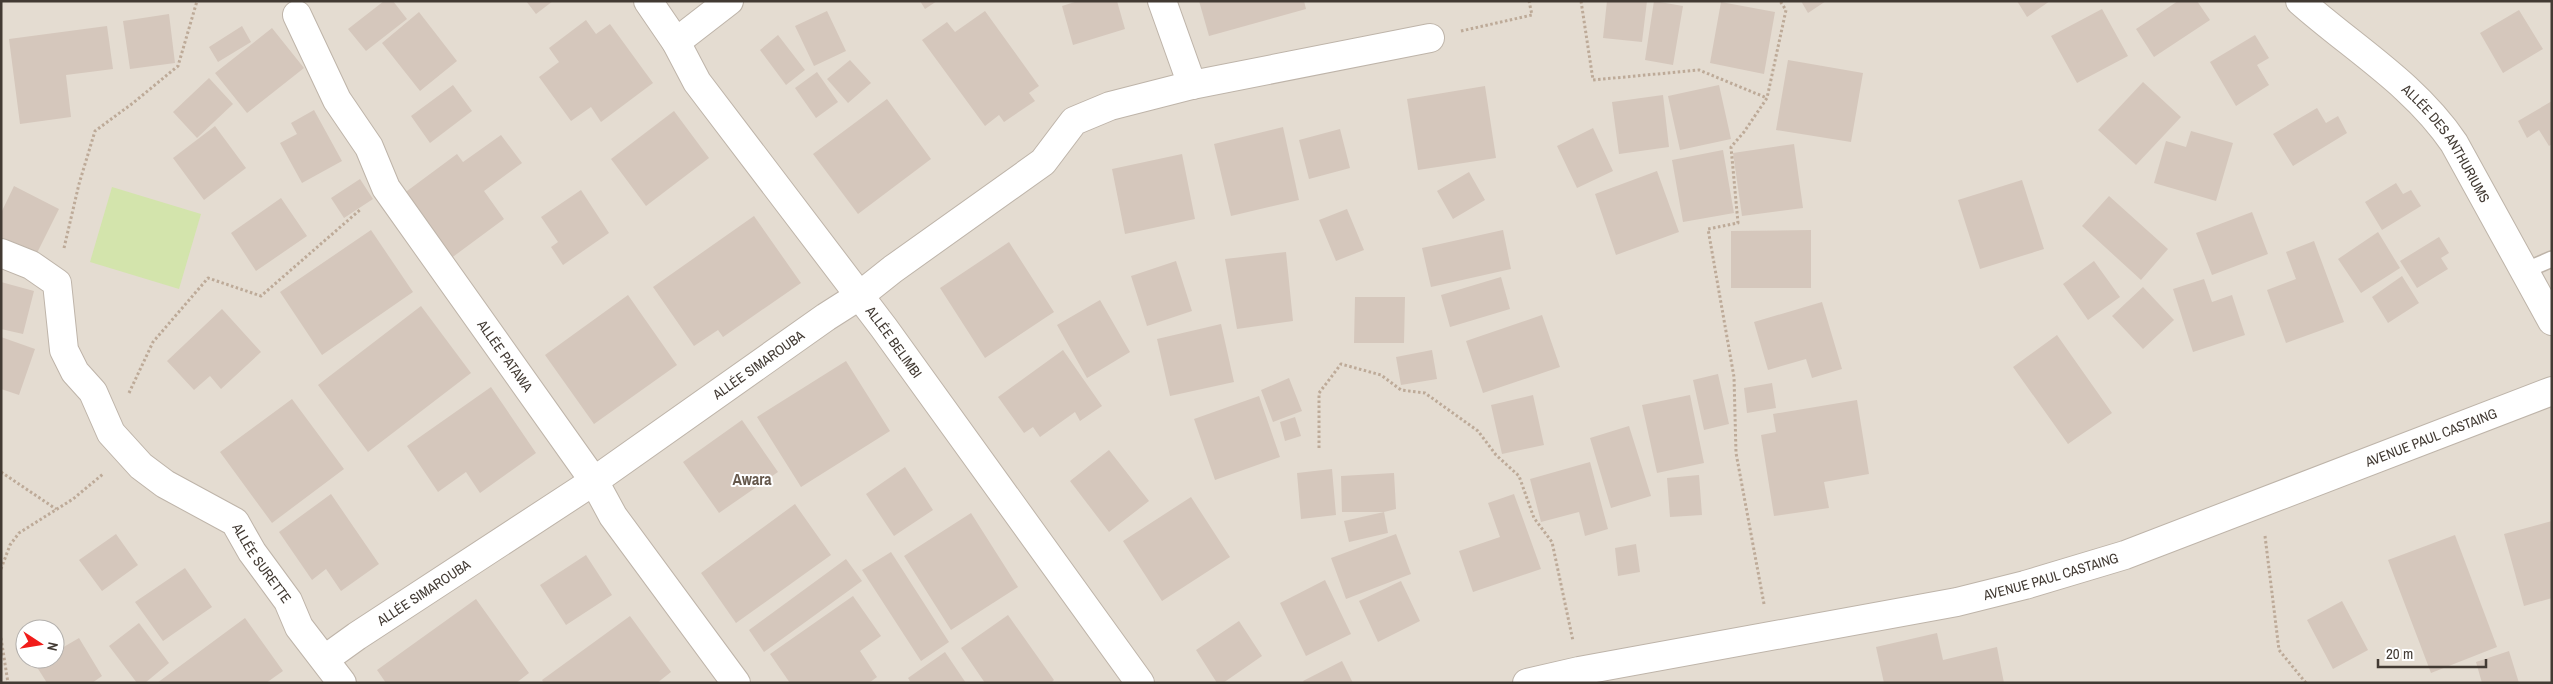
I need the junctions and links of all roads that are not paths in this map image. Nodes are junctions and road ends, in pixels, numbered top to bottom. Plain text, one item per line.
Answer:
1 (648, 1) edge
2 (729, 1) edge
3 (1162, 1) edge
4 (2300, 1) edge
5 (297, 15) dead end
6 (1430, 38) road end
7 (676, 42) junction
8 (1192, 85) junction
9 (1, 253) edge
10 (2552, 259) edge
11 (2524, 271) junction
12 (859, 296) junction
13 (2552, 321) edge
14 (2552, 391) edge
15 (594, 481) junction
16 (325, 659) junction
17 (1581, 677) edge
18 (342, 683) edge
19 (736, 683) edge
20 (1140, 683) edge
21 (1527, 683) edge

1 - 7 street, ALLÉE BELIMBI
2 - 7 street
3 - 8 street
4 - 11 street, ALLÉE DES ANTHURIUMS
5 - 15 street, ALLÉE PATAWA
6 - 8 street, ALLÉE SIMAROUBA
7 - 12 street, ALLÉE BELIMBI
8 - 12 street, ALLÉE SIMAROUBA
9 - 16 street, ALLÉE SURETTE
10 - 11 lane
11 - 13 street, ALLÉE DES ANTHURIUMS
12 - 15 street, ALLÉE SIMAROUBA
12 - 20 street, ALLÉE BELIMBI
14 - 17 street, AVENUE PAUL CASTAING
15 - 16 street, ALLÉE SIMAROUBA
15 - 19 street, ALLÉE PATAWA
16 - 18 street, ALLÉE SURETTE
17 - 21 street, AVENUE PAUL CASTAING

